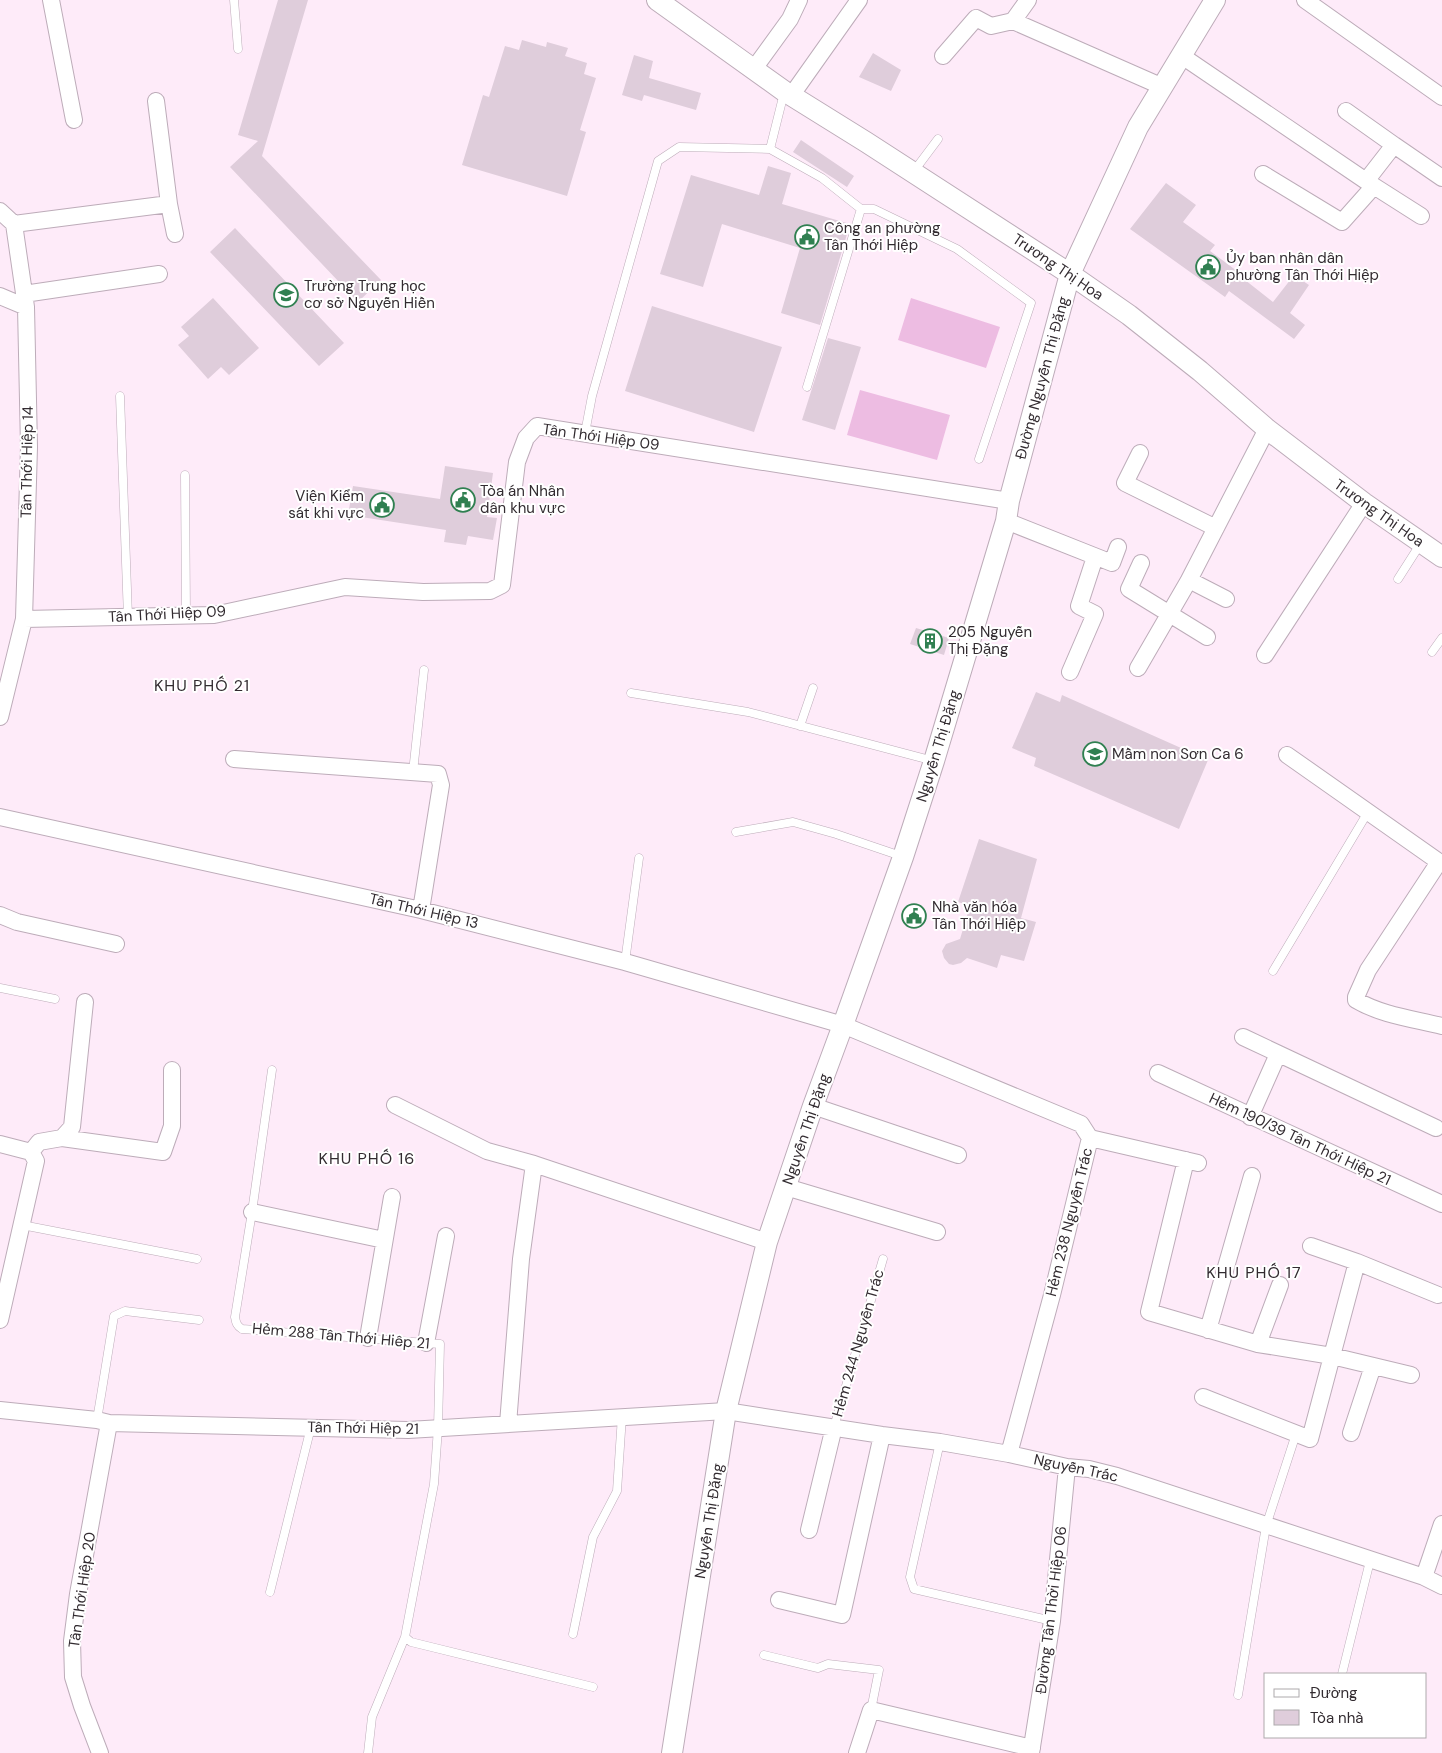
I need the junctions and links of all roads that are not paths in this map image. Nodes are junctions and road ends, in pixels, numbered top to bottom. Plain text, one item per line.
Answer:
1 (51, 0) edge
2 (234, 0) edge
3 (657, 0) edge
4 (799, 0) edge
5 (859, 0) edge
6 (1028, 0) edge
7 (1215, 0) edge
8 (1305, 0) edge
9 (1013, 21) junction
10 (238, 50) dead end
11 (943, 56) dead end
12 (1182, 56) junction
13 (753, 70) junction
14 (1163, 87) junction
15 (788, 94) junction
16 (1442, 97) edge
17 (156, 101) dead end
18 (1346, 111) dead end
19 (74, 120) dead end
20 (938, 139) dead end
21 (1394, 145) junction
22 (770, 149) junction
23 (913, 172) junction
24 (1263, 174) dead end
25 (1442, 178) edge
26 (1370, 183) junction
27 (169, 204) junction
28 (861, 209) junction
29 (0, 211) edge
30 (1421, 216) dead end
31 (14, 224) junction
32 (175, 234) dead end
33 (159, 274) dead end
34 (1070, 274) junction
35 (0, 296) edge
36 (25, 301) junction
37 (807, 387) dead end
38 (120, 396) dead end
39 (1267, 429) junction
40 (585, 433) junction
41 (1140, 453) dead end
42 (978, 459) dead end
43 (185, 475) dead end
44 (1009, 501) junction
45 (1364, 504) junction
46 (1006, 521) junction
47 (1216, 528) junction
48 (1421, 542) junction
49 (1118, 547) dead end
50 (1095, 557) junction
51 (1442, 557) edge
52 (1140, 563) dead end
53 (1398, 579) dead end
54 (1189, 580) junction
55 (1226, 598) dead end
56 (1169, 613) junction
57 (186, 616) junction
58 (128, 617) junction
59 (24, 619) junction
60 (1207, 637) dead end
61 (1442, 638) edge
62 (1432, 652) dead end
63 (1265, 655) dead end
64 (1138, 668) dead end
65 (424, 670) dead end
66 (1070, 672) dead end
67 (812, 688) dead end
68 (631, 693) dead end
69 (0, 718) edge
70 (800, 726) junction
71 (1287, 755) dead end
72 (234, 759) dead end
73 (934, 761) junction
74 (412, 773) junction
75 (1368, 812) junction
76 (0, 817) edge
77 (736, 832) dead end
78 (903, 857) junction
79 (639, 858) dead end
80 (1441, 863) edge
81 (421, 910) junction
82 (0, 915) edge
83 (116, 944) dead end
84 (625, 962) junction
85 (1273, 971) dead end
86 (0, 988) edge
87 (55, 999) dead end
88 (85, 1002) dead end
89 (843, 1025) junction
90 (1442, 1026) edge
91 (1243, 1037) dead end
92 (1278, 1054) junction
93 (172, 1070) dead end
94 (272, 1070) dead end
95 (1158, 1073) dead end
96 (395, 1105) dead end
97 (812, 1106) junction
98 (1250, 1117) junction
99 (1436, 1128) dead end
100 (62, 1138) junction
101 (1090, 1138) junction
102 (0, 1144) edge
103 (32, 1152) junction
104 (958, 1154) dead end
105 (534, 1164) junction
106 (1252, 1176) dead end
107 (786, 1187) junction
108 (392, 1197) dead end
109 (1442, 1204) edge
110 (252, 1212) junction
111 (22, 1224) junction
112 (937, 1232) dead end
113 (446, 1236) dead end
114 (384, 1240) junction
115 (767, 1242) junction
116 (1311, 1246) dead end
117 (198, 1259) dead end
118 (883, 1259) dead end
119 (1357, 1262) junction
120 (1280, 1285) dead end
121 (1438, 1295) dead end
122 (0, 1320) edge
123 (199, 1320) dead end
124 (1208, 1330) junction
125 (368, 1338) junction
126 (426, 1343) junction
127 (1258, 1344) junction
128 (1332, 1356) junction
129 (1372, 1366) junction
130 (1410, 1375) dead end
131 (1203, 1397) dead end
132 (0, 1410) edge
133 (726, 1411) junction
134 (622, 1416) junction
135 (103, 1422) junction
136 (508, 1424) junction
137 (834, 1427) junction
138 (311, 1428) junction
139 (438, 1428) junction
140 (1352, 1433) dead end
141 (1296, 1434) junction
142 (882, 1435) junction
143 (940, 1442) junction
144 (1009, 1454) junction
145 (1067, 1467) junction
146 (1442, 1524) edge
147 (1266, 1526) junction
148 (809, 1530) dead end
149 (1370, 1561) junction
150 (1424, 1577) junction
151 (1442, 1586) edge
152 (270, 1592) dead end
153 (779, 1600) dead end
154 (1052, 1621) junction
155 (573, 1634) dead end
156 (405, 1637) junction
157 (764, 1655) dead end
158 (1342, 1673) edge
159 (594, 1687) dead end
160 (1238, 1695) dead end
161 (871, 1710) junction
162 (1031, 1751) edge
163 (100, 1753) edge
164 (368, 1753) edge
165 (672, 1753) edge
166 (857, 1753) edge

1 - 19 street
2 - 10 lane
3 - 13 street, Trương Thị Hoa
4 - 13 street
5 - 15 street
6 - 9 street
7 - 12 street, Đường Nguyễn Thị Đặng
8 - 16 street
9 - 11 street
9 - 14 street
12 - 14 street, Đường Nguyễn Thị Đặng
12 - 26 street
13 - 15 street, Trương Thị Hoa
14 - 34 street, Đường Nguyễn Thị Đặng
15 - 22 lane
15 - 23 street, Trương Thị Hoa
17 - 27 street
18 - 21 street
20 - 23 lane
21 - 25 street
21 - 26 street
22 - 28 lane
22 - 40 lane
23 - 34 street, Trương Thị Hoa
24 - 26 street
26 - 30 street
27 - 31 street
27 - 32 street
28 - 37 lane
28 - 42 lane
29 - 31 street
31 - 36 street, Tân Thới Hiệp 14
33 - 36 street
34 - 39 street, Trương Thị Hoa
34 - 44 street, Đường Nguyễn Thị Đặng
35 - 36 street
36 - 59 street, Tân Thới Hiệp 14
38 - 58 lane
39 - 45 street, Trương Thị Hoa
39 - 47 street
40 - 44 street, Tân Thới Hiệp 09
40 - 57 street, Tân Thới Hiệp 09
41 - 47 street
43 - 57 lane
44 - 46 street, Đường Nguyễn Thị Đặng
45 - 48 street, Trương Thị Hoa
45 - 63 street
46 - 50 street
46 - 73 street, Nguyễn Thị Đặng
47 - 54 street
48 - 51 street, Trương Thị Hoa
48 - 53 lane
49 - 50 street
50 - 66 street
52 - 56 street
54 - 55 street
54 - 56 street
56 - 60 street
56 - 64 street
57 - 58 street, Tân Thới Hiệp 09
58 - 59 street, Tân Thới Hiệp 09
59 - 69 street, Tân Thới Hiệp 14
61 - 62 lane
65 - 74 lane
67 - 70 lane
68 - 70 lane
70 - 73 lane
71 - 75 street
72 - 74 street
73 - 78 street, Nguyễn Thị Đặng
74 - 81 street
75 - 80 street
75 - 85 lane
76 - 81 street, Tân Thới Hiệp 13
77 - 78 lane
78 - 89 street, Nguyễn Thị Đặng
79 - 84 lane
80 - 90 street
81 - 84 street, Tân Thới Hiệp 13
82 - 83 street
84 - 89 street, Tân Thới Hiệp 13
86 - 87 lane
88 - 100 street
89 - 97 street, Nguyễn Thị Đặng
89 - 101 street, Hẻm 238 Nguyễn Trác
91 - 92 street
92 - 98 street
92 - 99 street
93 - 100 street
94 - 110 lane, Hẻm 288 Tân Thới Hiêp 21
95 - 98 street, Hẻm 190/39 Tân Thới Hiệp 21
96 - 105 street
97 - 104 street
97 - 107 street, Nguyễn Thị Đặng
98 - 109 street, Hẻm 190/39 Tân Thới Hiệp 21
100 - 103 street
101 - 124 street
101 - 144 street, Hẻm 238 Nguyễn Trác
102 - 103 street
103 - 111 street
105 - 115 street
105 - 136 street
106 - 124 street
107 - 112 street
107 - 115 street, Nguyễn Thị Đặng
108 - 114 street
110 - 114 street
110 - 125 lane, Hẻm 288 Tân Thới Hiêp 21
111 - 117 lane
111 - 122 street
113 - 126 street
114 - 125 street
115 - 133 street, Nguyễn Thị Đặng
116 - 119 street
118 - 137 lane, Hẻm 244 Nguyễn Trác
119 - 121 street
119 - 128 street
120 - 127 street
123 - 135 lane
124 - 127 street
125 - 126 lane, Hẻm 288 Tân Thới Hiêp 21
126 - 139 lane, Hẻm 288 Tân Thới Hiêp 21
127 - 128 street
128 - 129 street
128 - 141 street
129 - 130 street
129 - 140 street
131 - 141 street
132 - 135 street, Tân Thới Hiệp 21
133 - 134 street, Tân Thới Hiệp 21
133 - 137 street, Nguyễn Trác
133 - 165 street, Nguyễn Thị Đặng
134 - 136 street, Tân Thới Hiệp 21
134 - 155 lane
135 - 138 street, Tân Thới Hiệp 21
135 - 163 street, Tân Thới Hiệp 20
136 - 139 street, Tân Thới Hiệp 21
137 - 142 street, Nguyễn Trác
137 - 148 street
138 - 139 street, Tân Thới Hiệp 21
138 - 152 lane
139 - 156 lane
141 - 147 lane
142 - 143 street, Nguyễn Trác
142 - 153 street
143 - 144 street, Nguyễn Trác
143 - 154 lane
144 - 145 street, Nguyễn Trác
145 - 147 street, Nguyễn Trác
145 - 154 street, Đường Tân Thời Hiệp 06
146 - 150 street
147 - 149 street, Nguyễn Trác
147 - 160 lane
149 - 150 street, Nguyễn Trác
149 - 158 lane
150 - 151 street, Nguyễn Trác
154 - 162 street, Đường Tân Thời Hiệp 06
156 - 159 lane
156 - 164 lane
157 - 161 lane
161 - 162 street
161 - 166 street

